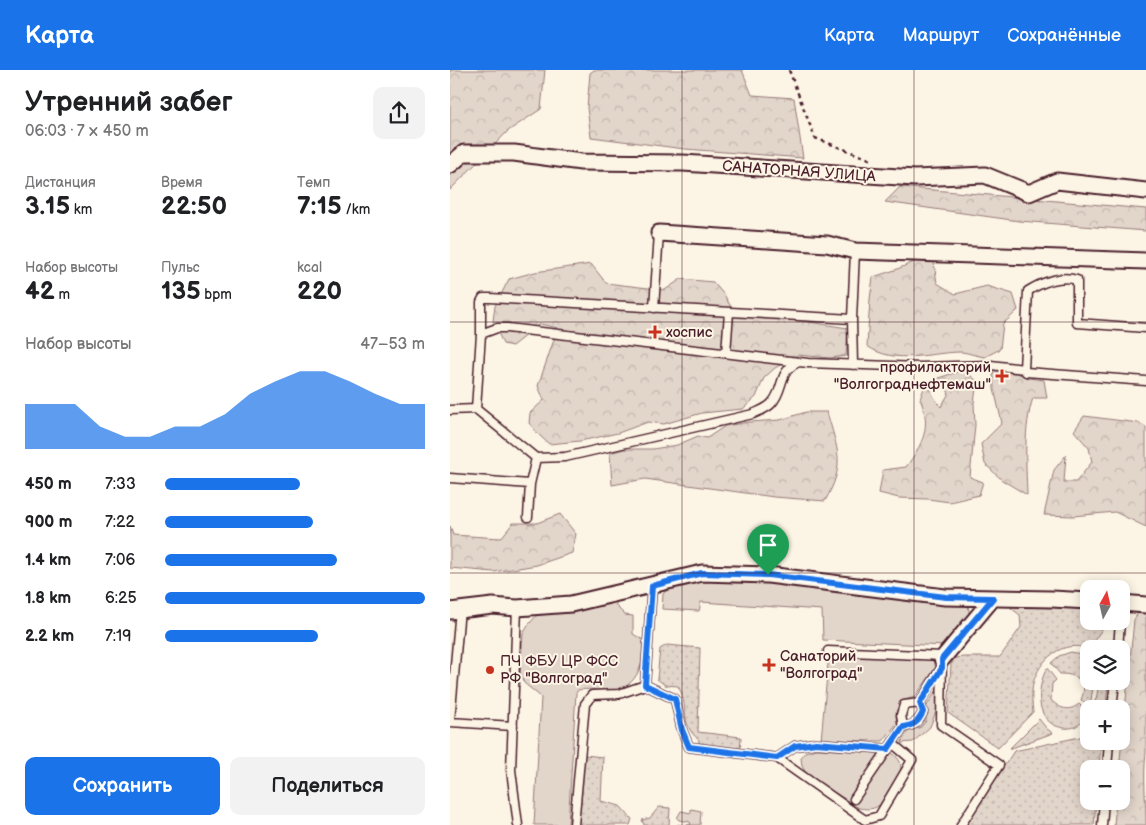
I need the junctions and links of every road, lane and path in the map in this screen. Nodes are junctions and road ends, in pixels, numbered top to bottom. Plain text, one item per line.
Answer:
1 (789, 70) edge
2 (879, 163) dead end
3 (450, 165) edge
4 (1146, 191) edge
5 (659, 233) joint
6 (855, 251) junction
7 (1146, 260) edge
8 (654, 308) junction
9 (729, 312) junction
10 (852, 319) junction
11 (1146, 328) edge
12 (481, 334) junction
13 (726, 353) junction
14 (799, 362) junction
15 (853, 366) junction
16 (1024, 369) junction
17 (1146, 382) edge
18 (476, 409) junction
19 (450, 410) edge
20 (536, 458) junction
21 (450, 478) edge
22 (530, 484) junction
23 (528, 517) dead end
24 (652, 586) junction
25 (993, 598) junction
26 (1080, 601) edge
27 (1130, 603) edge
28 (1146, 604) edge
29 (517, 608) junction
30 (455, 610) edge
31 (828, 651) dead end
32 (942, 663) junction
33 (645, 685) junction
34 (920, 703) junction
35 (450, 721) edge
36 (513, 726) junction
37 (903, 727) junction
38 (890, 746) junction
39 (777, 758) junction
40 (854, 799) dead end
41 (1103, 810) edge
42 (518, 825) edge
43 (574, 825) edge
44 (961, 825) edge
45 (1102, 825) edge

1 - 2 path
3 - 4 street, САНАТОРНАЯ УЛИЦА
5 - 6 street
5 - 8 lane
6 - 7 street
6 - 10 lane
8 - 9 lane
8 - 12 lane
9 - 10 lane
9 - 13 lane
10 - 15 lane
11 - 16 lane
12 - 13 lane
12 - 18 lane
13 - 14 lane
14 - 15 lane
14 - 20 lane
15 - 16 lane
16 - 17 lane
18 - 19 lane
18 - 20 lane
20 - 22 lane
21 - 22 lane
22 - 23 lane
24 - 25 street
24 - 29 street
24 - 33 lane
25 - 26 street
25 - 32 street
27 - 28 street
29 - 30 street
29 - 36 lane
30 - 35 lane
31 - 32 lane
32 - 34 lane
32 - 44 lane
33 - 39 lane
33 - 43 lane
34 - 37 lane
34 - 37 lane
35 - 36 lane
36 - 42 lane
37 - 38 lane
38 - 39 lane
38 - 39 lane
38 - 40 lane
41 - 45 lane

